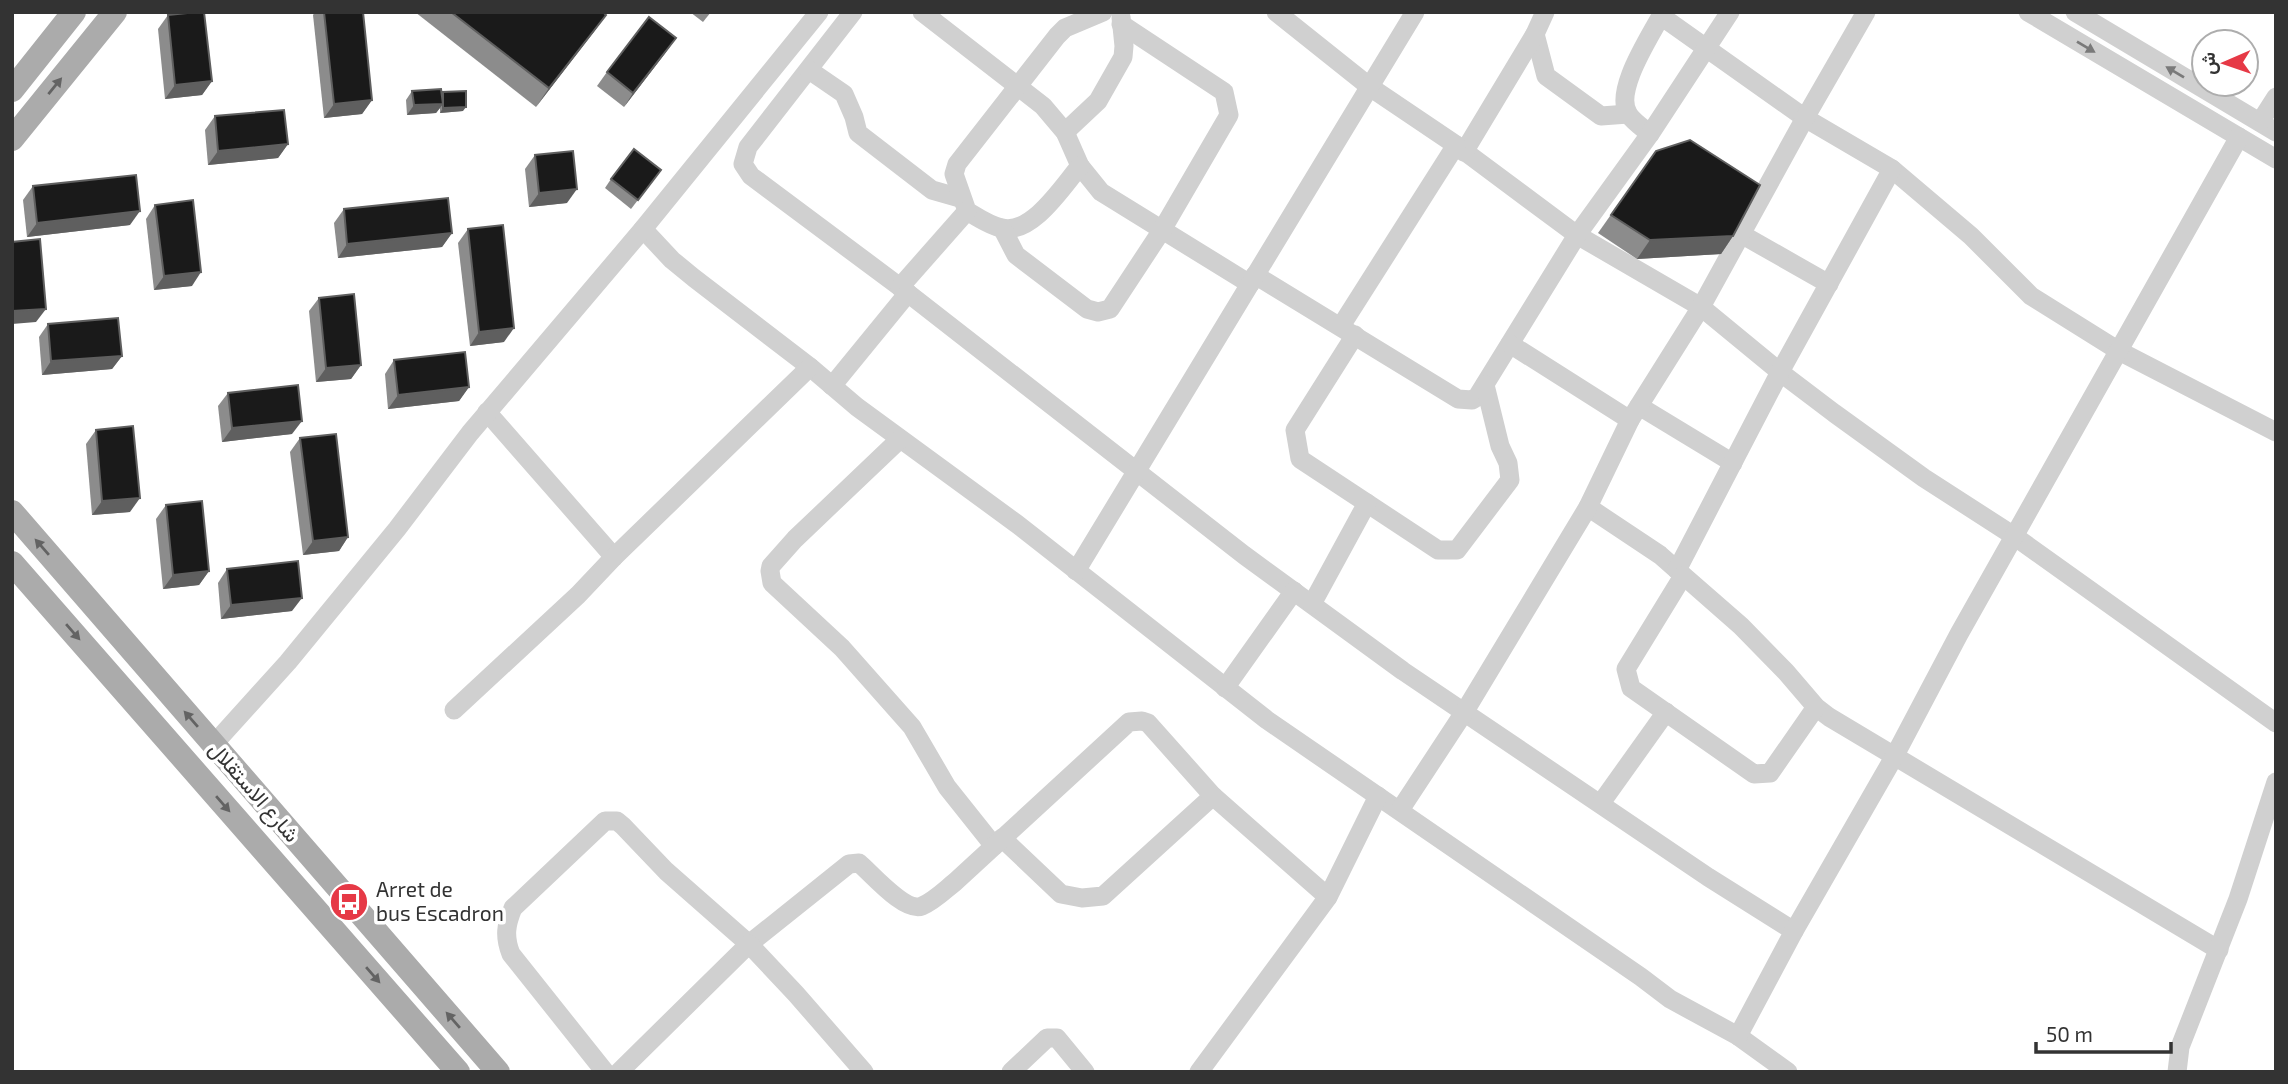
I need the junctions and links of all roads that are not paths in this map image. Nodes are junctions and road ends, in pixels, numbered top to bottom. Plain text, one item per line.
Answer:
1 (75, 12) edge
2 (115, 12) edge
3 (819, 12) edge
4 (853, 12) edge
5 (1103, 12) edge
6 (1276, 12) edge
7 (1415, 12) edge
8 (1545, 12) edge
9 (1730, 12) edge
10 (1866, 12) edge
11 (2028, 12) edge
12 (2075, 12) edge
13 (1662, 14) edge
14 (933, 16) edge
15 (1121, 18) edge
16 (1535, 34) junction
17 (1707, 50) junction
18 (809, 70) junction
19 (13, 86) edge
20 (1018, 87) junction
21 (1370, 87) junction
22 (2276, 97) edge
23 (1628, 114) junction
24 (1805, 117) junction
25 (2268, 127) edge
26 (1065, 132) junction
27 (1650, 134) junction
28 (2239, 137) junction
29 (12, 139) edge
30 (1460, 149) junction
31 (2276, 159) edge
32 (1080, 166) junction
33 (1892, 169) junction
34 (963, 205) junction
35 (643, 229) junction
36 (1002, 229) junction
37 (1162, 229) junction
38 (1741, 234) junction
39 (1577, 235) junction
40 (1253, 279) junction
41 (1829, 284) junction
42 (904, 290) junction
43 (1701, 307) junction
44 (1348, 331) junction
45 (1510, 344) junction
46 (2119, 351) junction
47 (810, 367) junction
48 (1780, 372) junction
49 (1485, 385) junction
50 (832, 386) junction
51 (487, 412) junction
52 (1635, 413) junction
53 (2276, 432) edge
54 (900, 439) junction
55 (1733, 463) junction
56 (1136, 471) junction
57 (1367, 503) junction
58 (1588, 508) junction
59 (12, 512) edge
60 (2014, 536) junction
61 (614, 557) junction
62 (12, 563) edge
63 (1076, 571) junction
64 (1680, 573) junction
65 (1294, 591) junction
66 (1312, 604) junction
67 (1225, 688) junction
68 (1815, 707) junction
69 (454, 710) dead end
70 (1465, 712) junction
71 (1666, 712) junction
72 (2276, 723) edge
73 (213, 745) junction
74 (1894, 757) junction
75 (2276, 782) edge
76 (1213, 796) junction
77 (1378, 796) junction
78 (1601, 803) junction
79 (1400, 810) junction
80 (998, 842) junction
81 (1328, 897) junction
82 (1794, 931) junction
83 (749, 944) junction
84 (2219, 950) junction
85 (1738, 1037) junction
86 (458, 1072) edge
87 (498, 1072) edge
88 (605, 1072) edge
89 (619, 1072) edge
90 (864, 1072) edge
91 (1012, 1072) edge
92 (1085, 1072) edge
93 (1199, 1072) edge
94 (1788, 1072) edge
95 (2177, 1072) edge

1 - 19 main road
29 -> 2 main road
3 - 35 street
4 - 18 street
5 - 20 street
6 - 21 street
7 - 21 street
8 - 16 street
9 - 17 street
10 - 24 street
11 -> 28 street
25 -> 12 street
13 - 17 street
13 - 23 street
14 - 20 street
15 - 26 street
15 - 37 street
16 - 23 street
16 - 30 street
17 - 24 street
17 - 27 street
18 - 34 street
18 - 42 street
20 - 26 street
20 - 34 street
21 - 30 street
21 - 40 street
22 - 25 street
23 - 27 street
24 - 33 street
24 - 38 street
26 - 32 street
27 - 39 street
28 - 31 street
28 - 46 street
30 - 39 street
30 - 44 street
32 - 36 street
32 - 37 street
33 - 41 street
33 - 46 street
34 - 36 street
34 - 42 street
35 - 47 street
35 - 51 street
36 - 37 street
37 - 40 street
38 - 41 street
38 - 43 street
39 - 43 street
39 - 45 street
40 - 44 street
40 - 56 street
41 - 48 street
42 - 50 street
42 - 56 street
43 - 48 street
43 - 52 street
44 - 49 street
44 - 57 street
45 - 49 street
45 - 52 street
46 - 53 street
46 - 60 street
47 - 50 street
47 - 61 street
48 - 55 street
48 - 60 street
49 - 57 street
50 - 54 street
51 - 61 street
51 - 73 street
52 - 55 street
52 - 58 street
54 - 63 street
54 - 80 street
55 - 64 street
56 - 63 street
56 - 65 street
57 - 66 street
58 - 64 street
58 - 70 street
73 -> 59 main road, شارع الاستقلال
60 - 72 street
60 - 74 street
61 - 69 street
62 -> 86 main road, شارع الاستقلال
63 - 67 street
64 - 68 street
64 - 71 street
65 - 66 street
65 - 67 street
66 - 70 street
67 - 77 street
68 - 71 street
68 - 74 street
70 - 78 street
70 - 79 street
71 - 78 street
87 -> 73 main road, شارع الاستقلال
74 - 82 street
74 - 84 street
75 - 84 street
76 - 80 street
76 - 80 street
76 - 81 street
77 - 79 street
77 - 81 street
78 - 82 street
79 - 85 street
80 - 83 street
81 - 93 street
82 - 85 street
83 - 88 street
83 - 89 street
83 - 90 street
84 - 95 street
85 - 94 street
91 - 92 street

